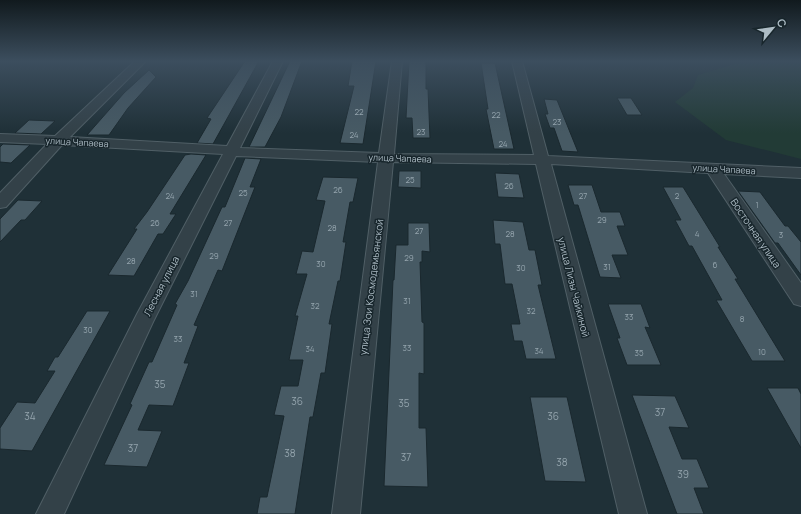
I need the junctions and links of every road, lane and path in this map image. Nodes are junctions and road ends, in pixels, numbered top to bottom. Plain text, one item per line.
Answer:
1 (116, 85) edge
2 (266, 85) edge
3 (394, 85) edge
4 (523, 85) edge
5 (0, 138) edge
6 (58, 141) junction
7 (232, 150) junction
8 (386, 158) junction
9 (541, 160) junction
10 (712, 168) junction
11 (801, 173) edge
12 (0, 203) edge
13 (801, 298) edge
14 (50, 514) edge
15 (346, 514) edge
16 (633, 514) edge

1 - 6 street
2 - 7 street, Лесная улица
3 - 8 street, улица Зои Космодемьянской
4 - 9 street, улица Лизы Чайкиной
5 - 6 street, улица Чапаева
6 - 7 street, улица Чапаева
6 - 12 street
7 - 8 street, улица Чапаева
7 - 14 street, Лесная улица
8 - 9 street, улица Чапаева
8 - 15 street, улица Зои Космодемьянской
9 - 10 street, улица Чапаева
9 - 16 street, улица Лизы Чайкиной
10 - 11 street, улица Чапаева
10 - 13 street, Восточная улица

